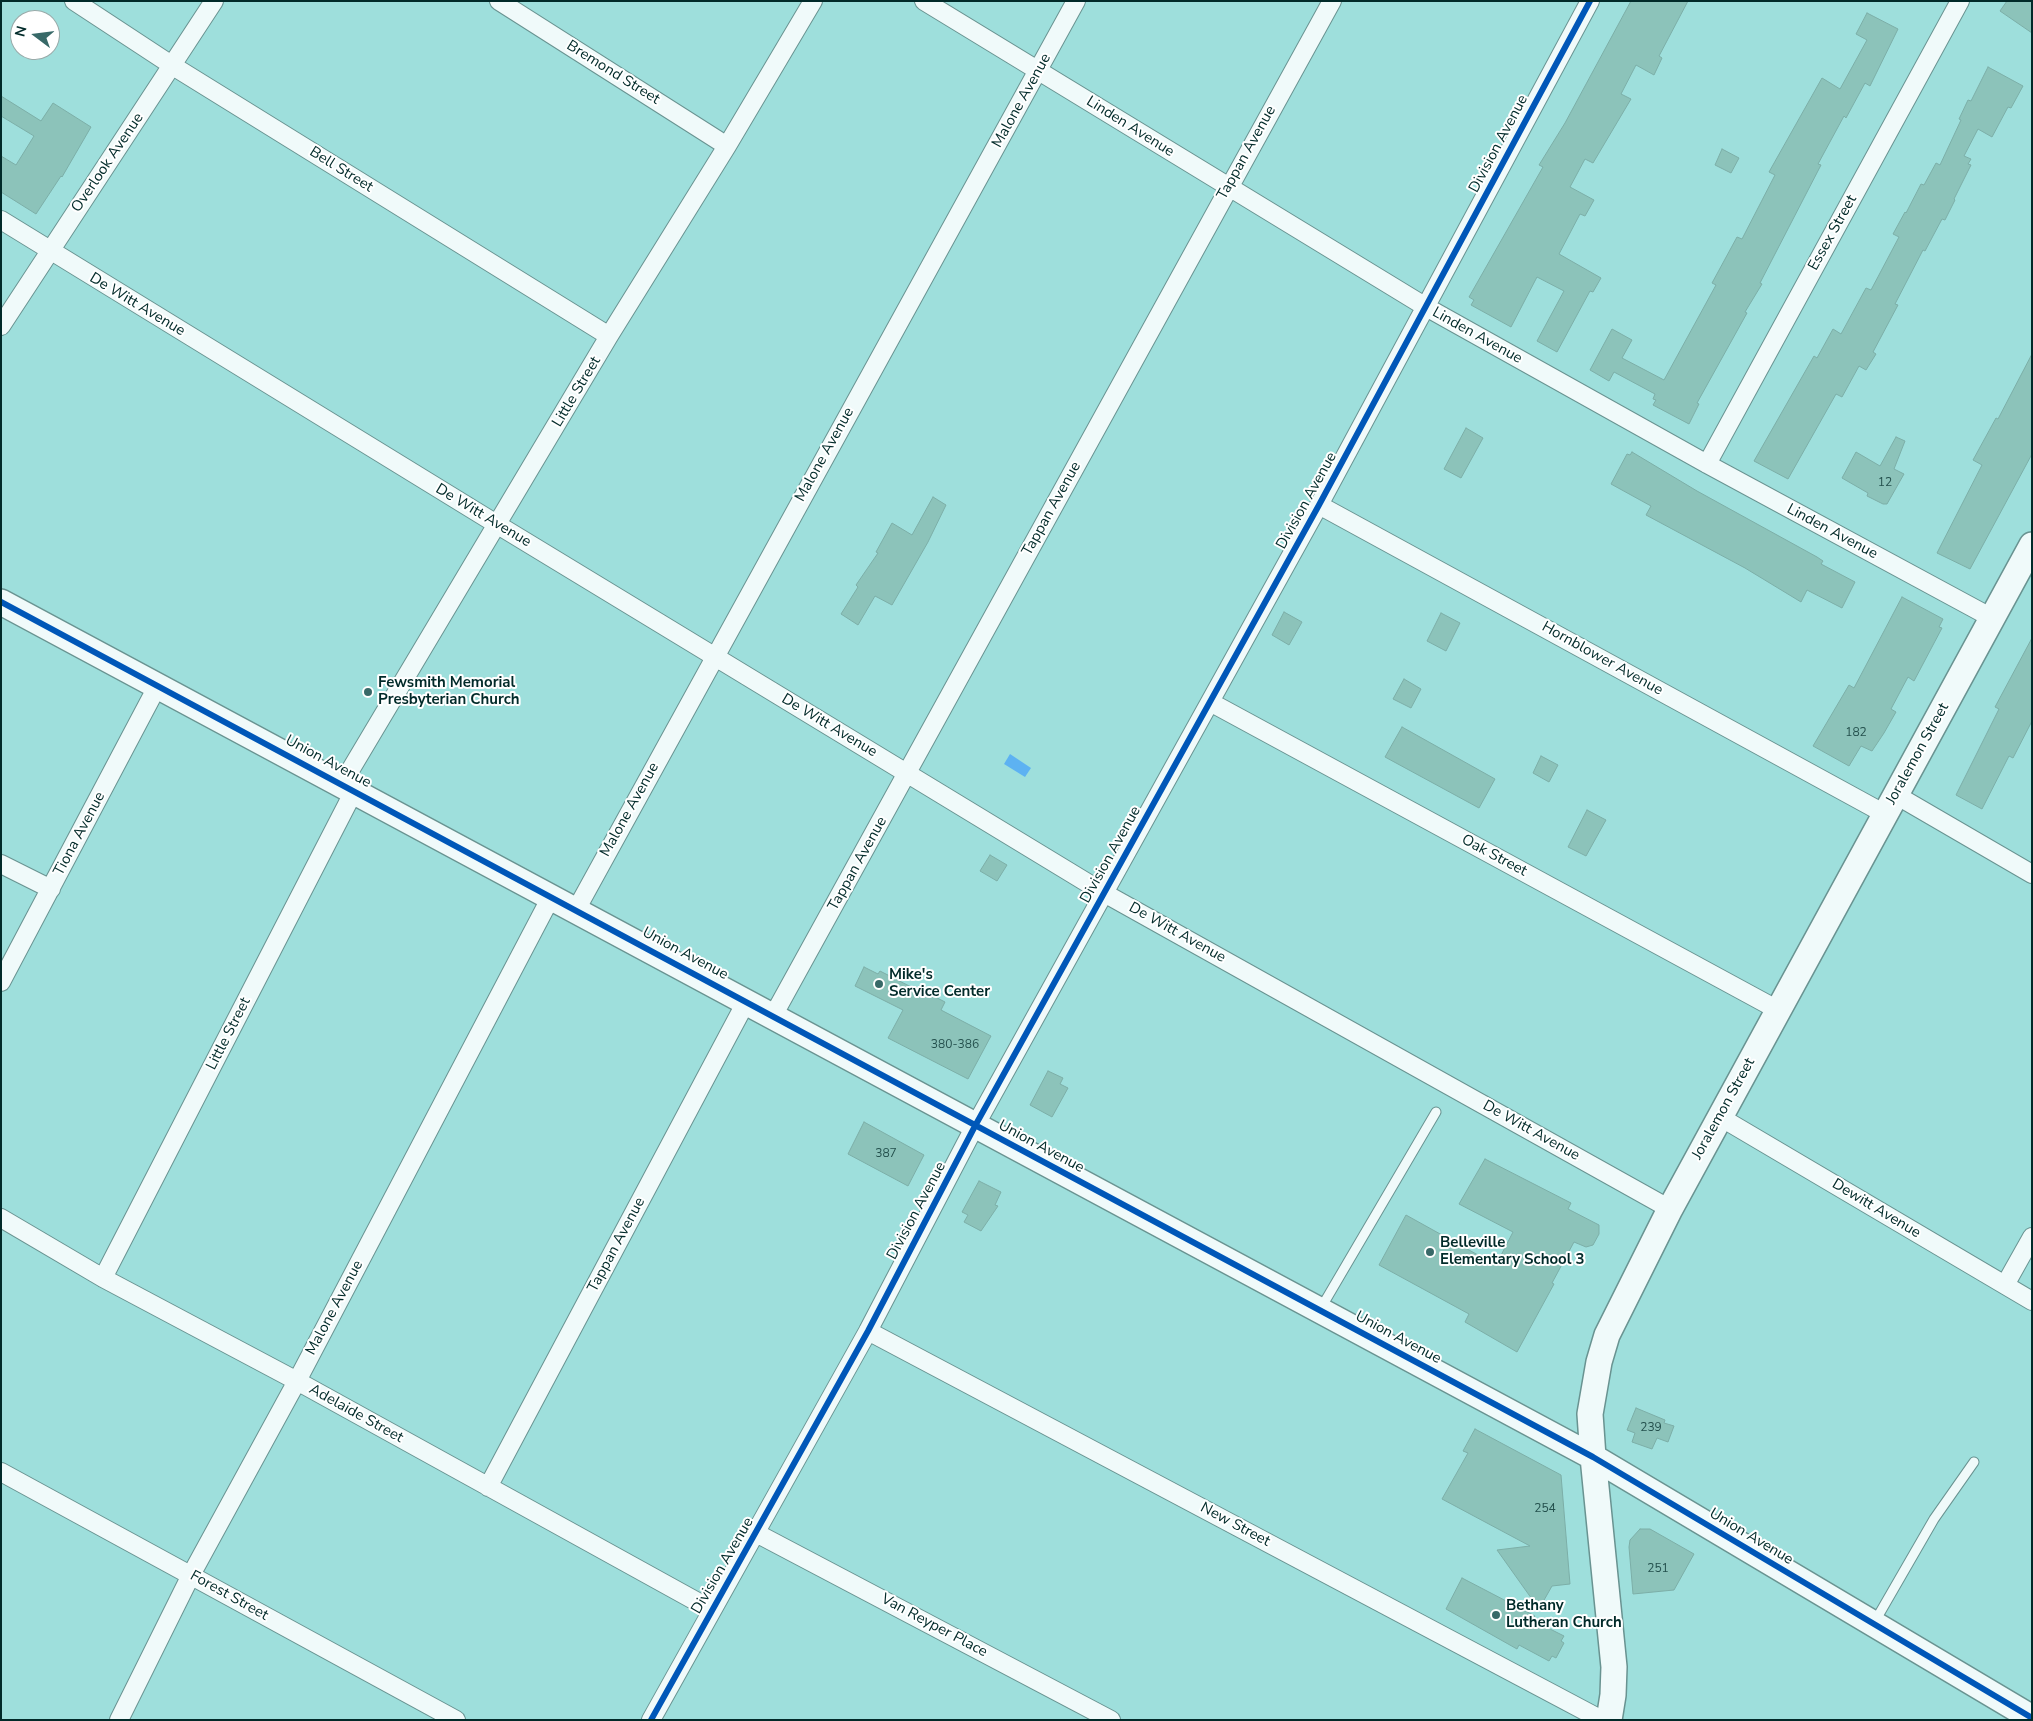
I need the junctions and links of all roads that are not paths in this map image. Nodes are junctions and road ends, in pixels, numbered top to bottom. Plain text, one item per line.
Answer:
1 (74, 1) edge
2 (214, 1) edge
3 (499, 1) edge
4 (813, 1) edge
5 (924, 1) edge
6 (1076, 1) edge
7 (1332, 1) edge
8 (1590, 1) edge
9 (1960, 1) edge
10 (173, 66) junction
11 (1038, 70) junction
12 (727, 146) junction
13 (1228, 187) junction
14 (1, 220) edge
15 (49, 251) junction
16 (1426, 307) junction
17 (1, 326) edge
18 (609, 336) junction
19 (1707, 464) junction
20 (1319, 504) junction
21 (498, 525) junction
22 (2032, 545) edge
23 (1, 602) edge
24 (1992, 618) junction
25 (714, 657) junction
26 (158, 686) junction
27 (1210, 702) junction
28 (908, 774) junction
29 (348, 787) junction
30 (1891, 804) junction
31 (1, 864) edge
32 (2032, 874) edge
33 (51, 889) junction
34 (1104, 893) junction
35 (551, 897) junction
36 (576, 910) junction
37 (1, 982) edge
38 (746, 1002) junction
39 (1778, 1010) junction
40 (773, 1016) junction
41 (1436, 1112) dead end
42 (1720, 1117) junction
43 (975, 1126) junction
44 (1670, 1208) junction
45 (1, 1218) edge
46 (2032, 1237) edge
47 (103, 1278) junction
48 (2005, 1285) junction
49 (2032, 1301) edge
50 (1320, 1311) junction
51 (868, 1330) junction
52 (296, 1381) junction
53 (1593, 1457) junction
54 (1974, 1462) dead end
55 (1, 1472) edge
56 (488, 1487) junction
57 (756, 1533) junction
58 (191, 1575) junction
59 (712, 1610) junction
60 (1874, 1624) junction
61 (660, 1717) edge
62 (2032, 1718) edge
63 (119, 1720) edge
64 (456, 1720) edge
65 (1111, 1720) edge
66 (1602, 1720) edge
67 (1609, 1720) edge

1 - 10 street, Bell Street
2 - 10 street, Overlook Avenue
3 - 12 street, Bremond Street
4 - 12 street, Little Street
5 - 11 street, Linden Avenue
6 - 11 street, Malone Avenue
7 - 13 street, Tappan Avenue
8 - 16 street, Division Avenue
9 - 19 street, Essex Street
10 - 15 street, Overlook Avenue
10 - 18 street, Bell Street
11 - 13 street, Linden Avenue
11 - 25 street, Malone Avenue
12 - 18 street, Little Street
13 - 16 street, Linden Avenue
13 - 28 street, Tappan Avenue
14 - 15 street, De Witt Avenue
15 - 17 street, Overlook Avenue
15 - 21 street, De Witt Avenue
16 - 19 street, Linden Avenue
16 - 20 street, Division Avenue
18 - 21 street, Little Street
19 - 24 street, Linden Avenue
20 - 27 street, Division Avenue
20 - 30 street, Hornblower Avenue
21 - 25 street, De Witt Avenue
21 - 29 street, Little Street
22 - 24 street, Joralemon Street
23 - 26 street, Union Avenue
24 - 30 street, Joralemon Street
25 - 28 street, De Witt Avenue
25 - 36 street, Malone Avenue
26 - 29 street, Union Avenue
26 - 33 street, Tiona Avenue
27 - 34 street, Division Avenue
27 - 39 street, Oak Street
28 - 34 street, De Witt Avenue
28 - 40 street, Tappan Avenue
29 - 35 street, Union Avenue
29 - 47 street, Little Street
30 - 32 street, Hornblower Avenue
30 - 39 street, Joralemon Street
31 - 33 street
33 - 37 street, Tiona Avenue
34 - 43 street, Division Avenue
34 - 44 street, De Witt Avenue
35 - 36 street, Union Avenue
35 - 52 street, Malone Avenue
36 - 38 street, Union Avenue
38 - 40 street, Union Avenue
38 - 56 street, Tappan Avenue
39 - 42 street, Joralemon Street
40 - 43 street, Union Avenue
41 - 50 lane
42 - 44 street, Joralemon Street
42 - 48 street, Dewitt Avenue
43 - 50 street, Union Avenue
43 - 51 street, Division Avenue
44 - 53 street, Joralemon Street
45 - 47 street, Adelaide Street
46 - 48 street
47 - 52 street, Adelaide Street
48 - 49 street, Dewitt Avenue
50 - 53 street, Union Avenue
51 - 57 street, Division Avenue
51 - 66 street, New Street
52 - 56 street, Adelaide Street
52 - 58 street, Malone Avenue
53 - 60 street, Union Avenue
53 - 67 street, Joralemon Street
54 - 60 lane
55 - 58 street, Forest Street
56 - 59 street, Adelaide Street
57 - 59 street, Division Avenue
57 - 65 street, Van Reyper Place
58 - 63 street, Malone Avenue
58 - 64 street, Forest Street
59 - 61 street, Division Avenue
60 - 62 street, Union Avenue

